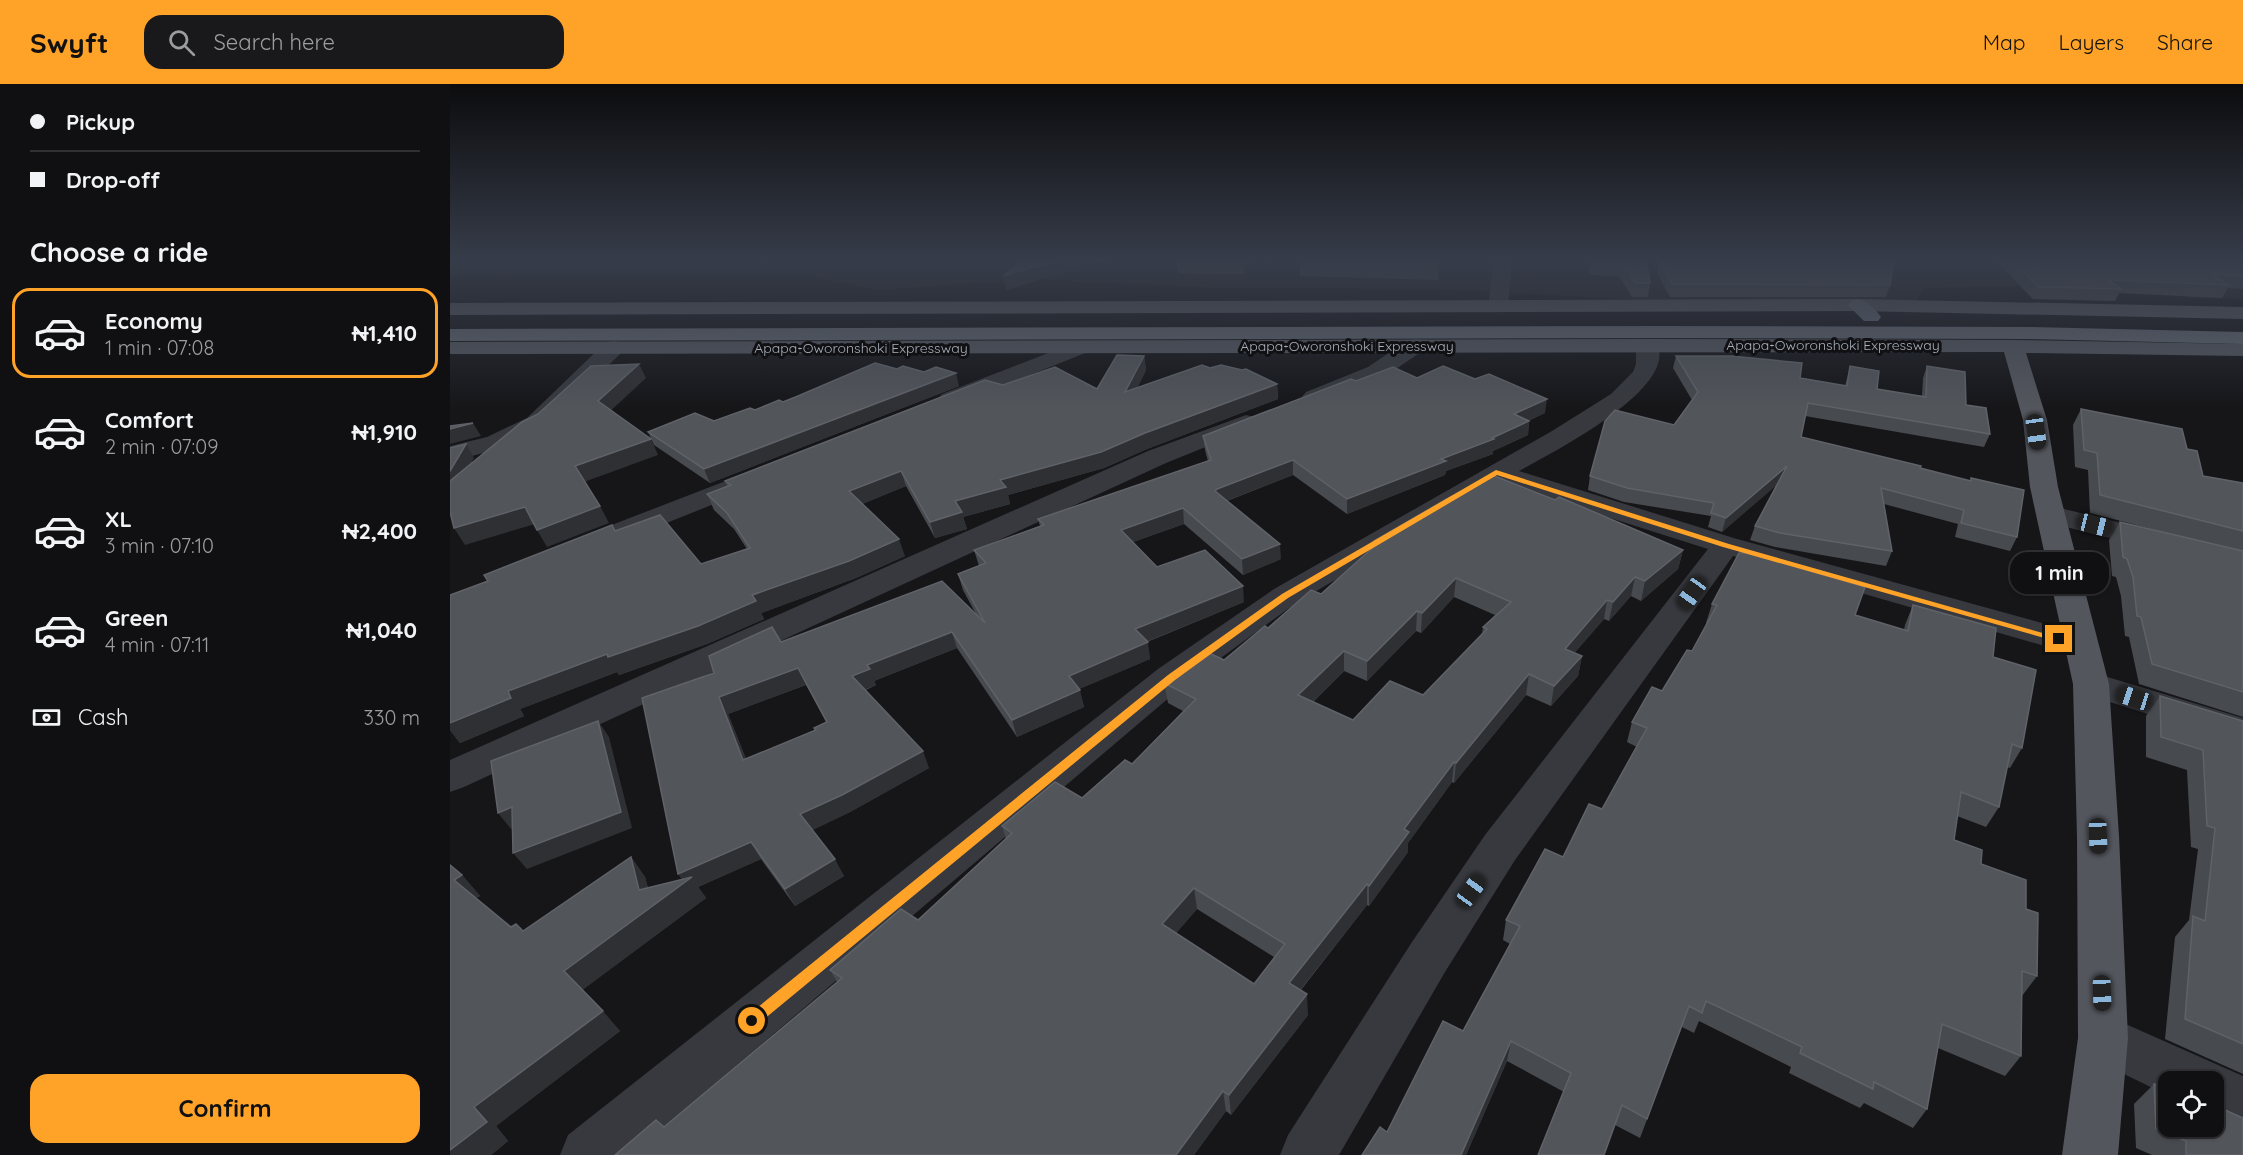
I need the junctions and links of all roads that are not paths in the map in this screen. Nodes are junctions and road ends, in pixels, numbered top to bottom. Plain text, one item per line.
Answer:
1 (1691, 309) edge
2 (1865, 311) junction
3 (2243, 313) edge
4 (450, 320) edge
5 (2243, 324) edge
6 (450, 335) edge
7 (2243, 338) edge
8 (1416, 345) junction
9 (1647, 345) junction
10 (2013, 346) junction
11 (614, 347) junction
12 (450, 348) edge
13 (1077, 348) junction
14 (2243, 350) edge
15 (923, 410) edge
16 (450, 454) edge
17 (769, 472) edge
18 (1496, 473) junction
19 (2052, 515) junction
20 (594, 542) edge
21 (1726, 545) junction
22 (2243, 562) edge
23 (2081, 645) junction
24 (2091, 684) junction
25 (2243, 731) edge
26 (450, 777) edge
27 (2103, 1038) junction
28 (2173, 1071) edge
29 (2224, 1095) edge
30 (2243, 1104) edge
31 (588, 1155) edge
32 (1308, 1155) edge
33 (2090, 1155) edge

1 - 2 main road, Apapa-Oworonshoki Expressway
2 - 3 main road, Apapa-Oworonshoki Expressway
2 - 4 highway, Apapa-Oworonshoki Expressway
2 - 5 highway, Apapa-Oworonshoki Expressway
6 - 7 highway, Apapa-Oworonshoki Expressway
8 - 9 main road, Apapa-Oworonshoki Expressway
8 - 13 main road, Apapa-Oworonshoki Expressway
8 - 26 street
9 - 10 main road, Apapa-Oworonshoki Expressway
9 - 18 street
10 - 14 main road, Apapa-Oworonshoki Expressway
10 - 19 main road
11 - 12 main road, Apapa-Oworonshoki Expressway
11 - 13 main road, Apapa-Oworonshoki Expressway
11 - 16 street
13 - 15 street
17 - 20 street
18 - 21 street
18 - 31 street
19 - 22 street
19 - 23 main road
21 - 23 street
21 - 32 street
23 - 24 main road
24 - 25 street
24 - 27 main road
27 - 28 street
27 - 33 main road
29 - 30 street

